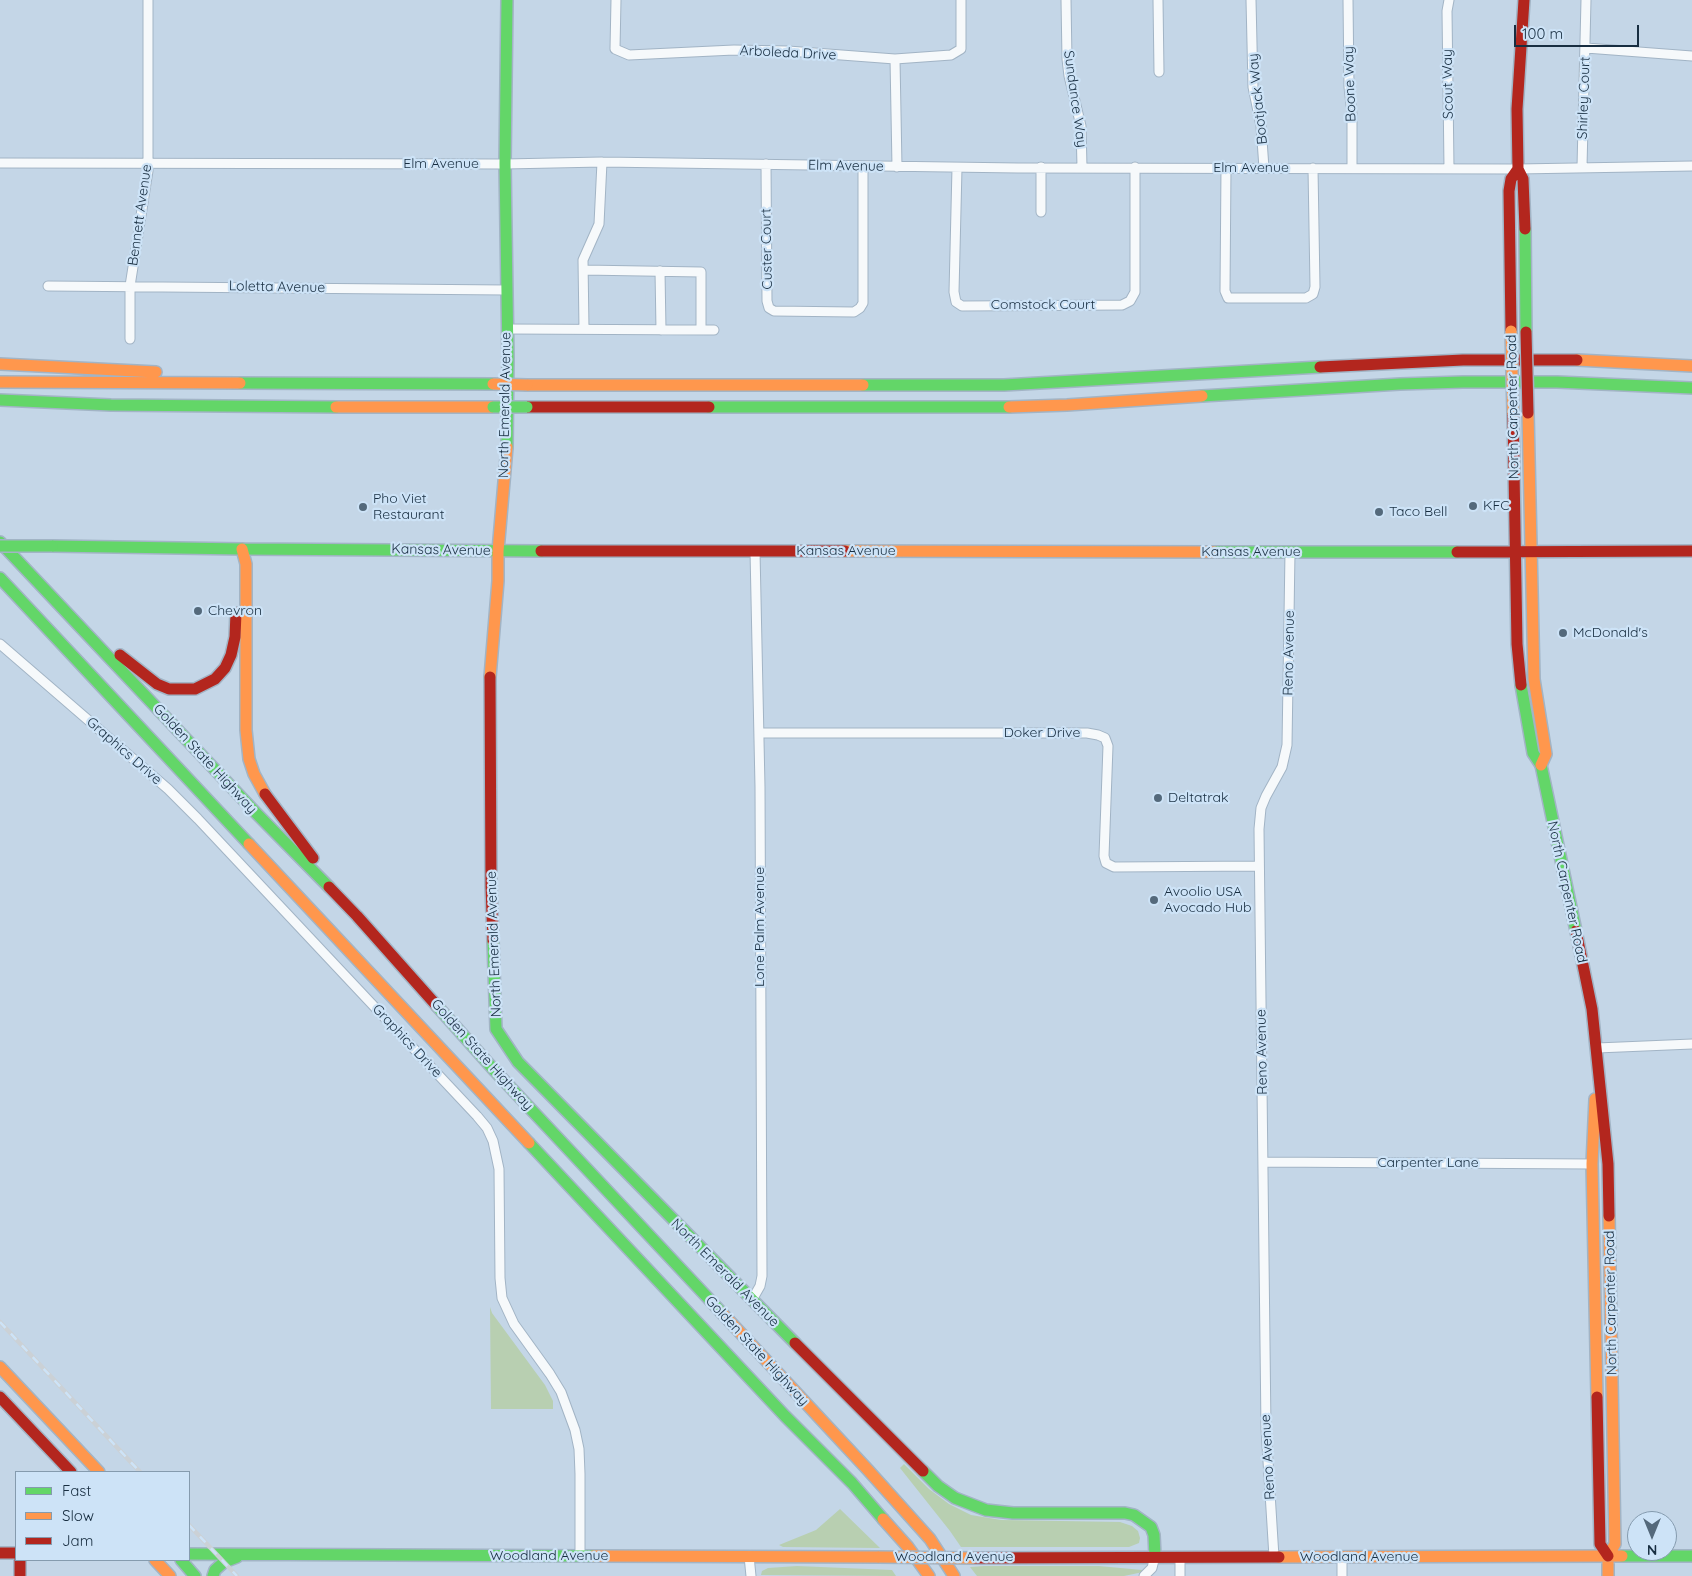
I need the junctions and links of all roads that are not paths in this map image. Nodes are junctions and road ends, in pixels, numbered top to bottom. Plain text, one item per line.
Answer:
1 (148, 0) edge
2 (507, 0) edge
3 (616, 0) edge
4 (961, 0) edge
5 (1066, 0) edge
6 (1158, 0) edge
7 (1251, 0) edge
8 (1348, 0) edge
9 (1448, 0) edge
10 (1524, 0) edge
11 (1586, 0) edge
12 (1586, 48) junction
13 (1692, 56) edge
14 (894, 59) junction
15 (1159, 72) dead end
16 (602, 162) junction
17 (0, 163) edge
18 (148, 164) junction
19 (505, 164) junction
20 (766, 164) junction
21 (863, 166) junction
22 (897, 166) junction
23 (1692, 166) edge
24 (1042, 167) junction
25 (1082, 167) junction
26 (1582, 167) junction
27 (957, 168) junction
28 (1135, 168) junction
29 (1226, 168) junction
30 (1264, 168) junction
31 (1313, 168) junction
32 (1352, 168) junction
33 (1449, 168) junction
34 (1518, 169) junction
35 (1041, 212) dead end
36 (584, 270) junction
37 (660, 271) junction
38 (48, 286) dead end
39 (130, 286) junction
40 (506, 290) junction
41 (507, 329) junction
42 (584, 330) junction
43 (661, 330) junction
44 (700, 330) junction
45 (714, 330) dead end
46 (130, 339) dead end
47 (0, 364) edge
48 (1692, 366) edge
49 (0, 382) edge
50 (376, 383) junction
51 (1692, 388) edge
52 (0, 400) edge
53 (0, 542) edge
54 (0, 546) edge
55 (242, 549) junction
56 (498, 551) junction
57 (755, 551) junction
58 (1692, 551) edge
59 (1290, 552) junction
60 (1515, 552) junction
61 (1530, 552) junction
62 (0, 578) edge
63 (66, 610) junction
64 (0, 644) edge
65 (759, 733) junction
66 (1541, 765) junction
67 (1259, 866) junction
68 (357, 916) junction
69 (1692, 1044) edge
70 (1597, 1048) junction
71 (1263, 1162) junction
72 (1592, 1164) junction
73 (1610, 1260) junction
74 (752, 1300) junction
75 (1595, 1313) junction
76 (0, 1367) edge
77 (1612, 1389) junction
78 (0, 1397) edge
79 (70, 1471) edge
80 (98, 1471) edge
81 (0, 1553) edge
82 (15, 1553) edge
83 (190, 1554) edge
84 (246, 1555) junction
85 (580, 1556) junction
86 (749, 1556) junction
87 (1155, 1556) junction
88 (1608, 1556) junction
89 (1692, 1556) edge
90 (1180, 1557) junction
91 (1274, 1557) junction
92 (1342, 1557) junction
93 (20, 1561) edge
94 (156, 1561) edge
95 (182, 1561) edge
96 (20, 1576) edge
97 (170, 1576) edge
98 (195, 1576) edge
99 (213, 1576) edge
100 (751, 1576) edge
101 (930, 1576) edge
102 (954, 1576) edge
103 (1144, 1576) edge
104 (1180, 1576) edge
105 (1342, 1576) edge
106 (1608, 1576) edge

1 - 18 street, Bennett Avenue
2 - 19 main road, North Emerald Avenue
3 - 14 street, Arboleda Drive
4 - 14 street, Arboleda Drive
5 - 25 street, Sundance Way
6 - 15 street
7 - 30 street, Bootjack Way
8 - 32 street, Boone Way
9 - 33 street, Scout Way
10 - 34 main road, North Carpenter Road
11 - 12 street, Shirley Court
12 - 13 street
12 - 26 street, Shirley Court
14 - 22 street
16 - 19 street, Elm Avenue
16 - 20 street, Elm Avenue
16 - 36 street
17 - 18 street, Elm Avenue
18 - 19 street, Elm Avenue
18 - 39 street, Bennett Avenue
19 - 40 main road, North Emerald Avenue
20 - 21 street, Elm Avenue
20 - 21 street, Custer Court
21 - 22 street, Elm Avenue
22 - 27 street, Elm Avenue
23 - 26 street, Elm Avenue
24 - 25 street, Elm Avenue
24 - 27 street, Elm Avenue
24 - 35 street
25 - 28 street, Elm Avenue
26 - 34 street, Elm Avenue
27 - 28 street, Comstock Court
28 - 29 street, Elm Avenue
29 - 30 street, Elm Avenue
29 - 31 street
30 - 31 street, Elm Avenue
31 - 32 street, Elm Avenue
32 - 33 street, Elm Avenue
33 - 34 street, Elm Avenue
34 - 60 main road, North Carpenter Road, bridge
34 - 61 main road, North Carpenter Road, bridge
36 - 37 street
36 - 42 street
37 - 43 street
37 - 44 street
38 - 39 street, Loletta Avenue
39 - 40 street, Loletta Avenue
39 - 46 street, Bennett Avenue
40 - 41 main road, North Emerald Avenue
41 - 42 street
41 - 56 main road, North Emerald Avenue
42 - 43 street
43 - 44 street
44 - 45 street
47 - 50 main road
48 - 50 main road, bridge
49 - 50 main road
51 - 52 main road, bridge
53 - 63 main road, Golden State Highway
54 - 55 main road, Kansas Avenue, bridge
55 - 56 main road, Kansas Avenue
55 - 63 main road
55 - 68 main road
56 - 57 main road, Kansas Avenue
56 - 74 main road, North Emerald Avenue
57 - 59 main road, Kansas Avenue
57 - 65 street, Lone Palm Avenue
58 - 61 main road, Kansas Avenue
59 - 60 main road, Kansas Avenue
59 - 67 street, Reno Avenue
60 - 61 main road, Kansas Avenue
60 - 66 main road, North Carpenter Road
61 - 66 main road, North Carpenter Road
62 - 101 main road, Golden State Highway
63 - 68 main road, Golden State Highway
64 - 85 street, Graphics Drive
65 - 67 street, Doker Drive
65 - 74 street, Lone Palm Avenue
66 - 70 main road, North Carpenter Road
67 - 71 street, Reno Avenue
68 - 102 main road, Golden State Highway
69 - 70 street
70 - 72 main road, North Carpenter Road
70 - 73 main road, North Carpenter Road
71 - 72 street, Carpenter Lane
71 - 91 street, Reno Avenue
72 - 73 main road
72 - 75 main road, North Carpenter Road
73 - 77 main road, North Carpenter Road
74 - 87 main road, North Emerald Avenue
75 - 77 main road
75 - 88 main road, North Carpenter Road
76 - 80 main road
77 - 88 main road, North Carpenter Road
78 - 79 main road
81 - 82 main road
83 - 84 main road, Woodland Avenue
84 - 85 main road, Woodland Avenue
84 - 99 main road
85 - 86 main road, Woodland Avenue
86 - 87 main road, Woodland Avenue, bridge
86 - 100 street
87 - 90 main road, Woodland Avenue
87 - 103 street
88 - 89 main road, Woodland Avenue
88 - 92 main road, Woodland Avenue
88 - 106 main road, North Carpenter Road
90 - 91 main road, Woodland Avenue
90 - 104 street
91 - 92 main road, Woodland Avenue
92 - 105 street
93 - 96 main road
94 - 97 main road
95 - 98 main road

